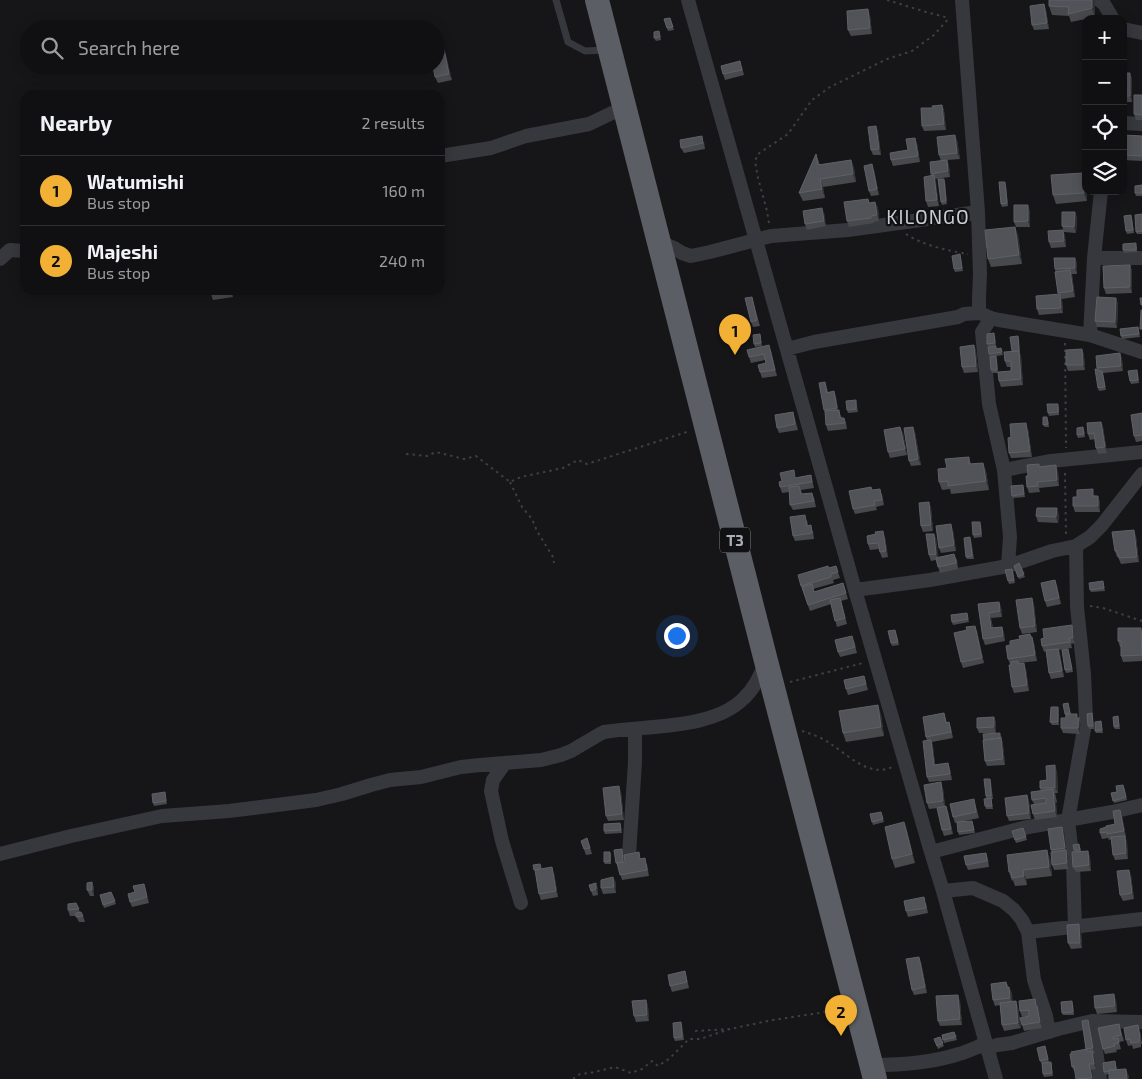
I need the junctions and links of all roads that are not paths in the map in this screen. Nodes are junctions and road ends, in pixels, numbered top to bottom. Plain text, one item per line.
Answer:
1 (556, 0) edge
2 (597, 0) edge
3 (688, 0) edge
4 (962, 0) edge
5 (1099, 0) edge
6 (1111, 15) edge
7 (1127, 30) edge
8 (1142, 33) edge
9 (610, 50) junction
10 (612, 113) dead end
11 (1127, 123) edge
12 (1142, 124) edge
13 (445, 155) edge
14 (1101, 195) edge
15 (978, 212) junction
16 (755, 240) junction
17 (659, 242) junction
18 (20, 251) edge
19 (1094, 258) junction
20 (1142, 258) edge
21 (0, 259) edge
22 (985, 316) junction
23 (1090, 335) junction
24 (786, 349) junction
25 (1142, 352) edge
26 (1142, 452) edge
27 (1004, 470) junction
28 (1142, 474) edge
29 (1071, 547) junction
30 (1008, 566) junction
31 (854, 590) junction
32 (766, 661) junction
33 (635, 729) junction
34 (505, 763) junction
35 (1142, 805) edge
36 (1068, 820) junction
37 (931, 852) junction
38 (0, 854) edge
39 (629, 855) edge
40 (943, 891) junction
41 (520, 903) dead end
42 (1142, 919) edge
43 (1075, 928) junction
44 (1028, 932) junction
45 (1092, 1021) junction
46 (1142, 1022) edge
47 (1049, 1032) junction
48 (986, 1046) junction
49 (874, 1072) edge
50 (996, 1079) edge
51 (1100, 1079) edge

1 - 9 lane
2 - 9 highway, T3
3 - 16 street
4 - 15 street
5 - 6 street
7 - 8 street
9 - 17 highway, T3
10 - 13 street
11 - 12 street
14 - 19 street
15 - 16 street
15 - 22 street
16 - 17 street
16 - 24 street
17 - 32 highway, T3
18 - 21 street
19 - 20 street
19 - 23 street
22 - 23 street
22 - 24 street
22 - 27 street
23 - 25 street
24 - 31 street
26 - 27 street
27 - 30 street
28 - 29 street
29 - 30 street
29 - 36 street
30 - 31 street
31 - 37 street
32 - 33 street
32 - 49 highway, T3
33 - 34 street
33 - 39 street
34 - 38 street
34 - 41 street
35 - 36 street
36 - 37 street
36 - 43 street
37 - 40 street
40 - 44 street
40 - 48 street
42 - 43 street
43 - 44 street
44 - 47 street
45 - 46 street
45 - 47 street
45 - 51 street
47 - 48 street
48 - 49 street
48 - 50 street

